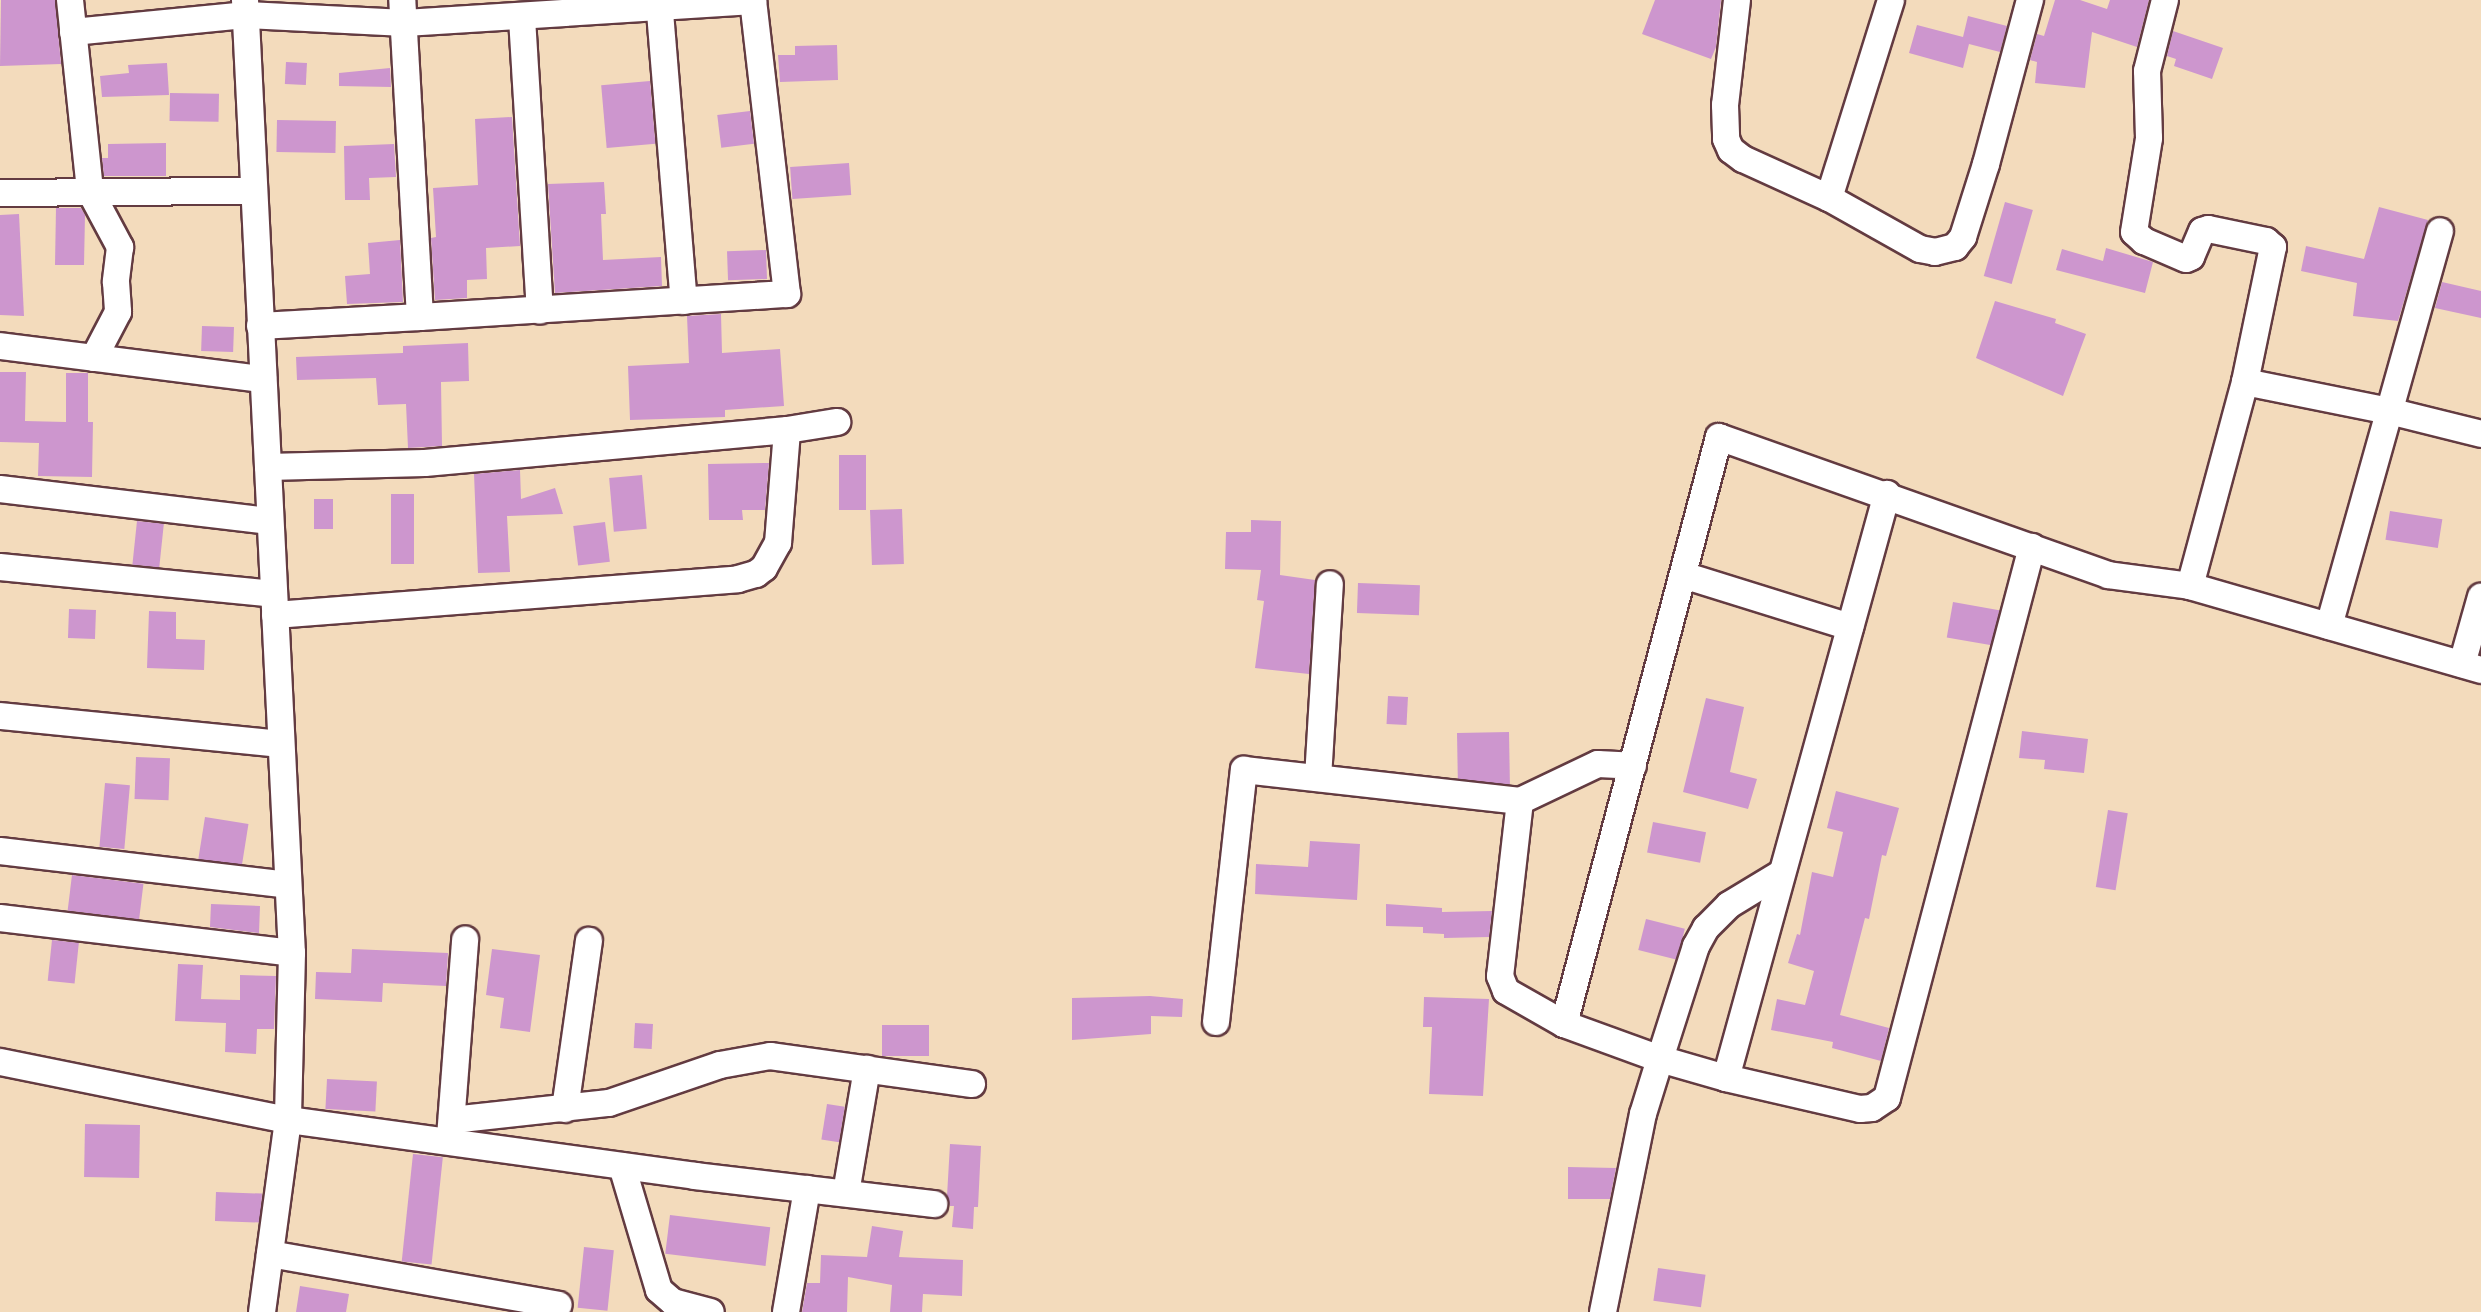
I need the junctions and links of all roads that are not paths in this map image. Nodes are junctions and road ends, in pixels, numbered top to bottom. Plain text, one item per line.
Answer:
1 (70, 0) edge
2 (1737, 0) edge
3 (1891, 0) edge
4 (2030, 0) edge
5 (2165, 0) edge
6 (753, 1) edge
7 (659, 4) edge
8 (246, 8) edge
9 (404, 12) edge
10 (516, 12) edge
11 (73, 32) junction
12 (90, 191) junction
13 (254, 191) junction
14 (0, 193) edge
15 (1829, 198) junction
16 (2440, 231) dead end
17 (684, 300) junction
18 (540, 310) junction
19 (420, 317) junction
20 (260, 326) junction
21 (0, 346) edge
22 (94, 358) junction
23 (263, 379) junction
24 (2245, 382) junction
25 (2389, 411) junction
26 (837, 422) dead end
27 (787, 430) junction
28 (2481, 434) edge
29 (268, 467) junction
30 (0, 489) edge
31 (1887, 494) junction
32 (270, 520) junction
33 (2032, 547) junction
34 (0, 567) edge
35 (1683, 575) junction
36 (1330, 584) dead end
37 (2190, 586) junction
38 (2481, 597) edge
39 (274, 604) junction
40 (1850, 626) junction
41 (2329, 626) junction
42 (2471, 667) edge
43 (0, 716) edge
44 (281, 744) junction
45 (1633, 766) junction
46 (1318, 778) junction
47 (1520, 800) junction
48 (0, 851) edge
49 (1780, 874) junction
50 (288, 885) junction
51 (0, 918) edge
52 (464, 940) dead end
53 (589, 941) dead end
54 (292, 953) junction
55 (1216, 1022) dead end
56 (1564, 1024) junction
57 (1660, 1059) junction
58 (2, 1068) edge
59 (867, 1069) junction
60 (1726, 1078) junction
61 (972, 1084) dead end
62 (565, 1109) junction
63 (288, 1120) junction
64 (451, 1131) junction
65 (622, 1166) junction
66 (807, 1189) junction
67 (846, 1193) junction
68 (934, 1204) dead end
69 (270, 1254) junction
70 (559, 1305) dead end
71 (262, 1312) edge
72 (711, 1312) edge
73 (786, 1312) edge
74 (1603, 1312) edge

1 - 11 street
2 - 15 street
3 - 15 street
4 - 15 street
5 - 24 street
6 - 7 street
6 - 17 street
7 - 10 street
7 - 17 street
8 - 9 street
8 - 11 street
8 - 13 street
9 - 10 street
9 - 19 street
10 - 18 street
11 - 12 street
12 - 13 street
12 - 14 street
12 - 22 street
13 - 20 street
16 - 25 street
17 - 18 street
18 - 19 street
19 - 20 street
20 - 23 street
21 - 22 street
22 - 23 street
23 - 29 street
24 - 25 street
24 - 37 street
25 - 28 street
25 - 41 street
26 - 27 street
27 - 29 street
27 - 39 street
29 - 32 street
30 - 32 street
31 - 33 street
31 - 35 street
31 - 40 street
32 - 39 street
33 - 37 street
33 - 60 street
34 - 39 street
35 - 40 street
35 - 45 street
36 - 46 street
37 - 41 street
38 - 42 street
39 - 44 street
40 - 49 street
41 - 42 street
43 - 44 street
44 - 50 street
45 - 47 street
45 - 56 street
46 - 47 street
46 - 55 street
47 - 56 street
48 - 50 street
49 - 57 street
49 - 60 street
50 - 54 street
51 - 54 street
52 - 64 street
53 - 62 street
54 - 63 street
56 - 57 street
57 - 60 street
57 - 74 street
58 - 63 street
59 - 61 street
59 - 62 street
59 - 67 street
62 - 64 street
63 - 64 street
63 - 69 street
64 - 65 street
65 - 66 street
65 - 72 street
66 - 67 street
66 - 73 street
67 - 68 street
69 - 70 street
69 - 71 street

